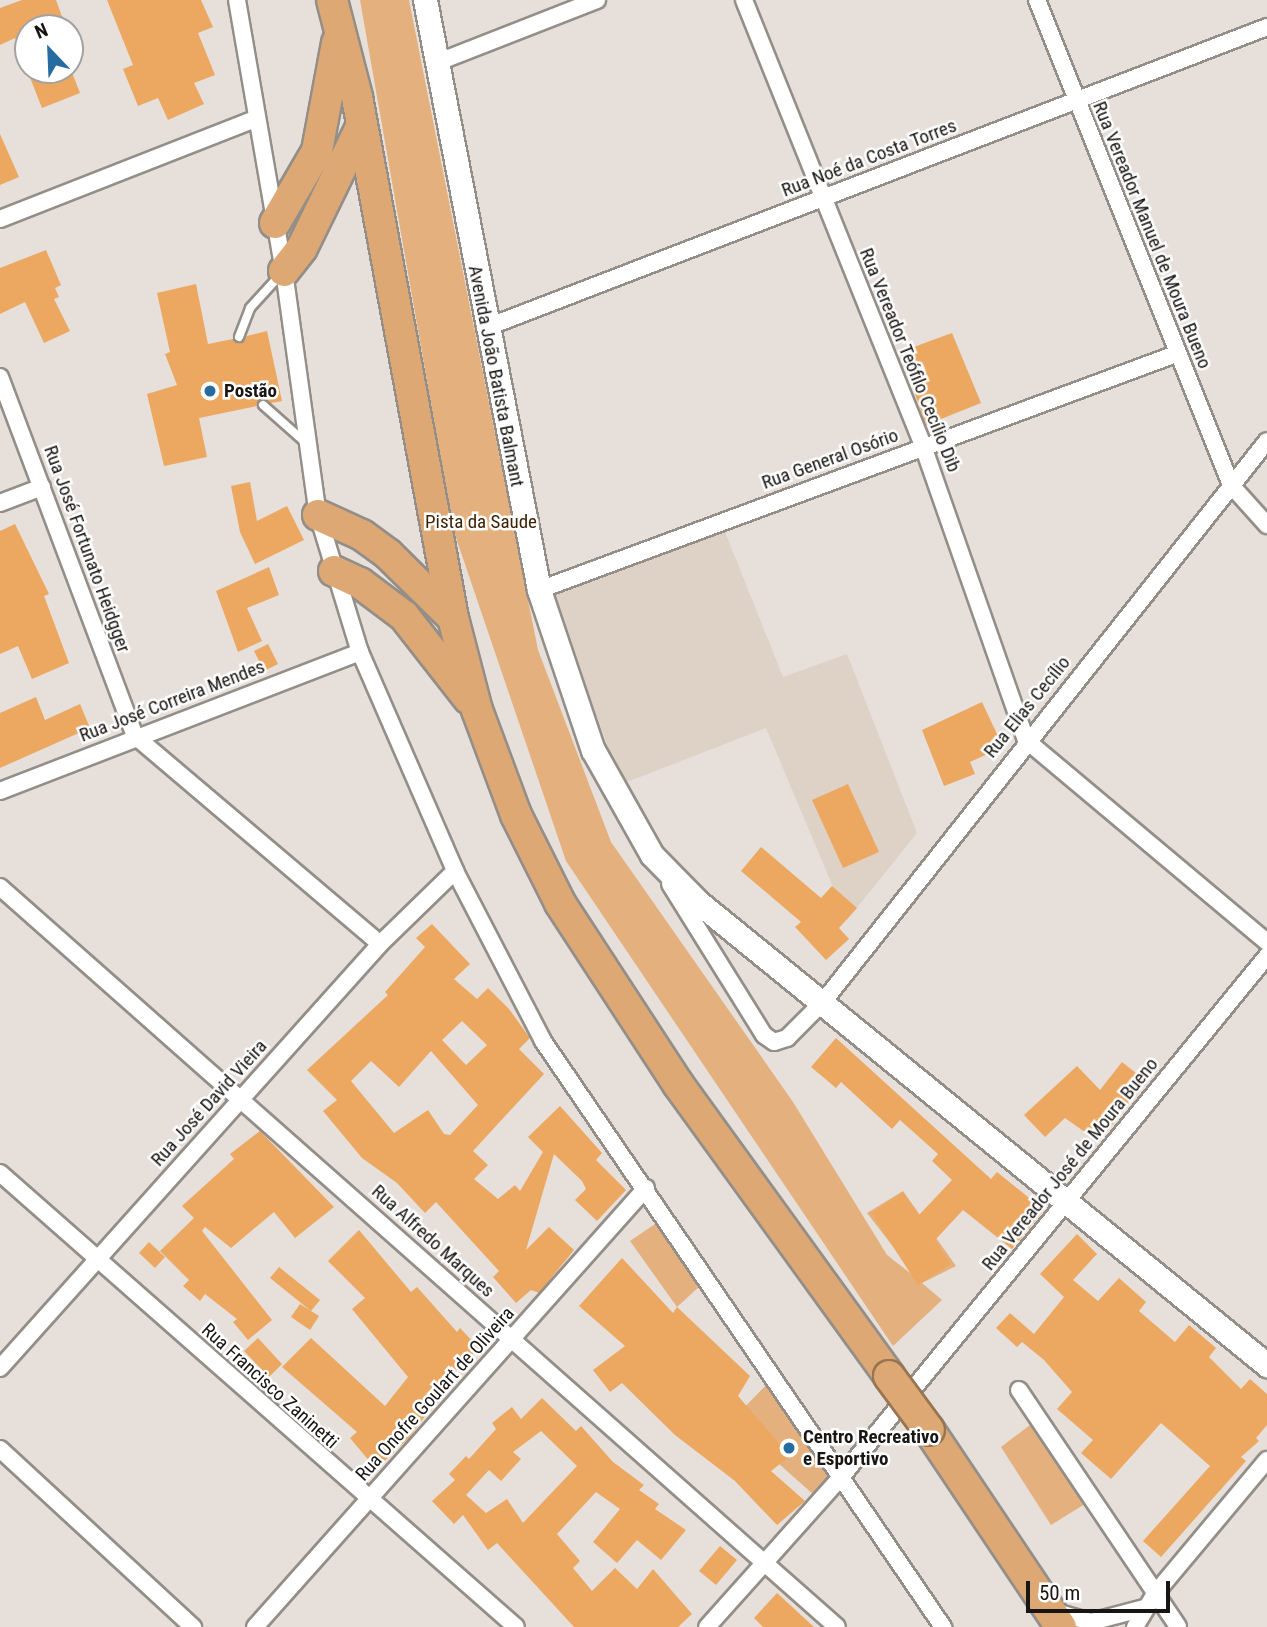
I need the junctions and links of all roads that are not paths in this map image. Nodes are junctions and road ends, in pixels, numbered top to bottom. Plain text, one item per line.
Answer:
1 (237, 0) edge
2 (332, 0) edge
3 (425, 0) edge
4 (597, 0) edge
5 (744, 0) edge
6 (1037, 0) edge
7 (1267, 27) edge
8 (339, 32) junction
9 (436, 63) junction
10 (1076, 100) junction
11 (255, 119) junction
12 (362, 125) junction
13 (824, 199) junction
14 (0, 219) edge
15 (275, 223) junction
16 (284, 271) junction
17 (485, 328) junction
18 (239, 337) dead end
19 (1176, 354) junction
20 (0, 377) edge
21 (263, 405) dead end
22 (1267, 441) edge
23 (308, 445) junction
24 (923, 446) junction
25 (1231, 485) junction
26 (42, 487) junction
27 (0, 503) edge
28 (318, 515) junction
29 (1267, 525) edge
30 (334, 571) junction
31 (539, 590) junction
32 (453, 618) junction
33 (360, 652) junction
34 (477, 709) junction
35 (135, 736) junction
36 (1026, 740) junction
37 (0, 791) edge
38 (652, 855) junction
39 (455, 871) junction
40 (0, 887) edge
41 (1267, 942) edge
42 (380, 944) junction
43 (1267, 956) edge
44 (823, 1002) junction
45 (241, 1100) junction
46 (0, 1173) edge
47 (646, 1188) junction
48 (1065, 1202) junction
49 (97, 1261) junction
50 (512, 1339) junction
51 (1267, 1365) edge
52 (0, 1368) edge
53 (897, 1387) junction
54 (1019, 1390) dead end
55 (0, 1449) edge
56 (1267, 1460) edge
57 (842, 1476) junction
58 (368, 1501) junction
59 (765, 1563) junction
60 (1154, 1595) junction
61 (1144, 1608) junction
62 (1054, 1618) edge
63 (193, 1627) edge
64 (255, 1627) edge
65 (516, 1627) edge
66 (707, 1627) edge
67 (837, 1627) edge
68 (943, 1627) edge
69 (1135, 1627) edge
70 (1178, 1627) edge

1 - 11 street
2 - 8 highway
3 - 9 street, Avenida João Batista Balmant
4 - 9 street
5 - 13 street, Rua Vereador Teófilo Cecílio Dib
6 - 10 street, Rua Vereador Manuel de Moura Bueno
7 - 10 street, Rua Noé da Costa Torres
8 - 12 highway
8 - 15 highway
9 - 17 street, Avenida João Batista Balmant
10 - 13 street, Rua Noé da Costa Torres
10 - 19 street, Rua Vereador Manuel de Moura Bueno
11 - 14 street
11 - 15 street
12 - 16 highway
12 - 32 highway
13 - 17 street, Rua Noé da Costa Torres
13 - 24 street, Rua Vereador Teófilo Cecílio Dib
15 - 16 street
16 - 18 lane
16 - 23 street
17 - 31 street, Avenida João Batista Balmant
19 - 24 street, Rua General Osório
19 - 25 street, Rua Vereador Manuel de Moura Bueno
20 - 26 street, Rua José Fortunato Heidgger
21 - 23 lane
22 - 25 street, Rua Elias Cecílio
23 - 28 street
24 - 31 street, Rua General Osório
24 - 36 street, Rua Vereador Teófilo Cecílio Dib
25 - 29 street, Rua Vereador Manuel de Moura Bueno
25 - 36 street, Rua Elias Cecílio
26 - 27 street
26 - 35 street, Rua José Fortunato Heidgger
28 - 30 street
28 - 32 highway
30 - 33 street
30 - 34 highway
31 - 38 street, Avenida João Batista Balmant
32 - 34 highway
33 - 35 street, Rua José Correira Mendes
33 - 39 street
34 - 53 highway
35 - 37 street, Rua José Correira Mendes
35 - 42 street
36 - 41 street
36 - 44 street, Rua Elias Cecílio
38 - 44 street, Avenida João Batista Balmant
38 - 44 street, Rua Elias Cecílio
39 - 42 street, Rua José David Vieira
39 - 47 street
40 - 45 street, Rua Alfredo Marques
42 - 45 street, Rua José David Vieira
43 - 48 street, Rua Vereador José de Moura Bueno
44 - 48 street, Avenida João Batista Balmant
45 - 49 street, Rua José David Vieira
45 - 50 street, Rua Alfredo Marques
46 - 49 street, Rua Francisco Zaninetti
47 - 50 street, Rua Onofre Goulart de Oliveira
47 - 57 street
48 - 51 street, Avenida João Batista Balmant
48 - 53 street, Rua Vereador José de Moura Bueno
49 - 52 street, Rua José David Vieira
49 - 58 street, Rua Francisco Zaninetti
50 - 58 street, Rua Onofre Goulart de Oliveira
50 - 59 street, Rua Alfredo Marques
53 - 57 street, Rua Vereador José de Moura Bueno
53 - 62 highway, bridge
54 - 60 street
55 - 63 street
56 - 60 street
57 - 59 street, Rua Vereador José de Moura Bueno
57 - 68 street
58 - 64 street, Rua Onofre Goulart de Oliveira
58 - 65 street, Rua Francisco Zaninetti
59 - 66 street, Rua Vereador José de Moura Bueno
59 - 67 street, Rua Alfredo Marques
60 - 61 street
60 - 70 street
61 - 62 street
61 - 69 street

